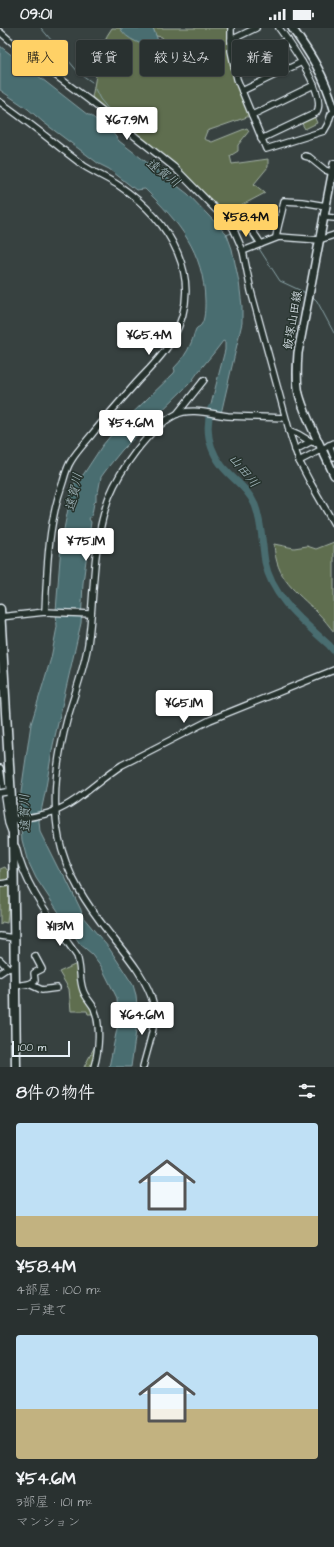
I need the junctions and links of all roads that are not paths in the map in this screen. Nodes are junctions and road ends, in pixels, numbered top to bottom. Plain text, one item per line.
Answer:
1 (231, 28) edge
2 (256, 28) edge
3 (279, 28) edge
4 (292, 28) edge
5 (0, 32) edge
6 (231, 40) junction
7 (288, 40) joint
8 (232, 56) edge
9 (302, 62) junction
10 (236, 76) edge
11 (314, 85) junction
12 (242, 91) junction
13 (0, 102) edge
14 (334, 109) edge
15 (334, 112) edge
16 (252, 116) junction
17 (261, 139) junction
18 (305, 156) dead end
19 (334, 164) edge
20 (333, 173) edge
21 (326, 206) junction
22 (323, 217) junction
23 (334, 218) edge
24 (233, 228) junction
25 (334, 235) edge
26 (276, 237) junction
27 (319, 240) junction
28 (258, 245) junction
29 (243, 251) junction
30 (204, 380) dead end
31 (177, 414) junction
32 (286, 418) junction
33 (289, 431) junction
34 (310, 442) junction
35 (326, 445) edge
36 (295, 450) junction
37 (334, 457) edge
38 (300, 461) junction
39 (334, 475) edge
40 (334, 524) edge
41 (0, 609) edge
42 (46, 612) junction
43 (90, 614) junction
44 (0, 620) edge
45 (331, 671) edge
46 (3, 702) edge
47 (0, 768) edge
48 (4, 792) edge
49 (56, 811) junction
50 (14, 820) junction
51 (13, 834) junction
52 (14, 882) junction
53 (0, 884) edge
54 (0, 936) edge
55 (14, 938) junction
56 (35, 956) dead end
57 (0, 960) edge
58 (11, 968) junction
59 (0, 973) edge
60 (29, 984) junction
61 (15, 986) junction
62 (57, 988) dead end
63 (16, 1067) edge
64 (94, 1067) edge
65 (143, 1067) edge

1 - 6 street
2 - 6 street
3 - 7 street
4 - 14 main road
5 - 24 street
6 - 8 street
7 - 9 street
9 - 11 street
9 - 12 street
10 - 12 street
11 - 16 street
11 - 17 street
12 - 16 street
13 - 42 street
15 - 17 street
16 - 17 street
18 - 20 street
19 - 20 main road, 飯塚山田線
20 - 21 main road, 飯塚山田線
21 - 22 main road, 飯塚山田線
21 - 26 street
22 - 23 street
22 - 27 main road, 飯塚山田線
24 - 28 street
24 - 29 street
25 - 27 street
26 - 27 street
26 - 28 street
27 - 35 main road, 飯塚山田線
28 - 29 street
29 - 32 street
30 - 31 street
31 - 32 street
31 - 43 street
32 - 33 street
33 - 34 street
33 - 36 street
34 - 35 street
34 - 36 street
35 - 37 street
35 - 38 street
35 - 39 main road, 飯塚山田線
36 - 38 street
38 - 40 street
41 - 44 highway
42 - 43 street
42 - 44 street
43 - 49 street
44 - 46 highway
45 - 49 street
46 - 48 highway
47 - 51 street
48 - 50 highway
49 - 50 street
49 - 65 street
50 - 51 highway
51 - 52 highway
51 - 64 street
52 - 53 street
52 - 55 highway
54 - 55 street
55 - 58 highway
56 - 60 street
57 - 58 street
58 - 59 street
58 - 61 highway
60 - 61 street
60 - 62 street
61 - 63 highway

